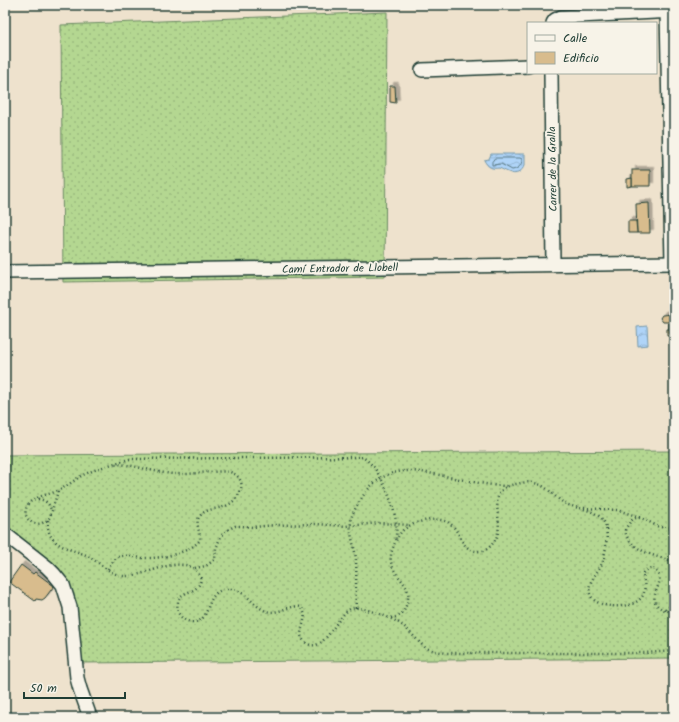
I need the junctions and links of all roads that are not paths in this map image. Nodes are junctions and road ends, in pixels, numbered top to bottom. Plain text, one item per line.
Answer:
1 (671, 11) edge
2 (554, 22) edge
3 (527, 66) edge
4 (422, 70) dead end
5 (551, 74) edge
6 (673, 263) edge
7 (553, 264) junction
8 (5, 272) edge
9 (5, 534) edge
10 (90, 717) edge

1 - 2 street
1 - 6 street
3 - 4 street
5 - 7 street, Carrer de la Gralla
6 - 7 street, Camí Entrador de Llobell
7 - 8 street, Camí Entrador de Llobell
9 - 10 street

